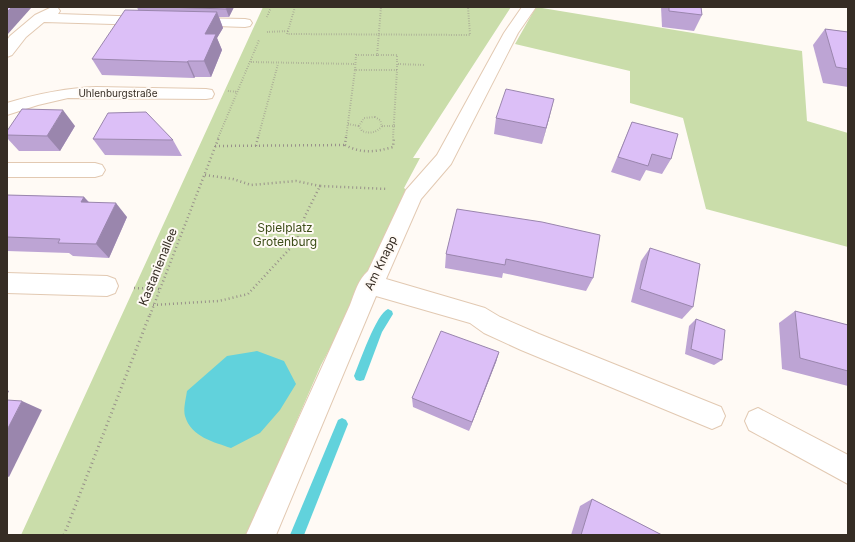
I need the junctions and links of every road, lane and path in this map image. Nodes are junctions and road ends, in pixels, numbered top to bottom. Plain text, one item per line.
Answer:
1 (59, 7) edge
2 (271, 7) edge
3 (295, 7) edge
4 (381, 7) edge
5 (468, 7) edge
6 (528, 7) edge
7 (40, 18) junction
8 (266, 19) dead end
9 (160, 21) edge
10 (175, 21) edge
11 (245, 22) dead end
12 (288, 31) junction
13 (262, 32) dead end
14 (379, 33) junction
15 (260, 38) dead end
16 (8, 47) edge
17 (377, 56) junction
18 (251, 62) junction
19 (278, 64) junction
20 (355, 64) junction
21 (398, 64) junction
22 (424, 65) dead end
23 (355, 70) junction
24 (397, 70) junction
25 (206, 94) dead end
26 (7, 109) edge
27 (348, 124) junction
28 (359, 126) junction
29 (382, 126) junction
30 (395, 126) junction
31 (345, 145) junction
32 (215, 146) junction
33 (256, 146) junction
34 (7, 170) edge
35 (95, 170) dead end
36 (204, 175) junction
37 (320, 186) junction
38 (413, 195) junction
39 (7, 283) edge
40 (369, 284) junction
41 (107, 286) dead end
42 (153, 305) junction
43 (712, 416) dead end
44 (758, 421) dead end
45 (848, 470) edge
46 (64, 535) edge
47 (261, 535) edge

1 - 7 street
2 - 8 path
3 - 12 path
4 - 14 path
5 - 14 path
6 - 38 street, Am Knapp
7 - 9 street
7 - 16 street
10 - 11 street
12 - 13 path
12 - 14 path
14 - 17 path
15 - 18 path, Kastanienallee
17 - 20 path
17 - 21 path
18 - 19 path
18 - 32 path, Kastanienallee
19 - 20 path
19 - 33 path
20 - 23 path
21 - 22 path
21 - 24 path
23 - 24 path
23 - 27 path
24 - 30 path
25 - 26 street, Uhlenburgstraße
27 - 28 path
27 - 31 path
28 - 29 path
28 - 29 path
29 - 30 path
30 - 31 path
31 - 33 path
32 - 33 path
32 - 36 path, Kastanienallee
34 - 35 street
36 - 37 path
36 - 42 path, Kastanienallee
37 - 38 path
37 - 42 path
38 - 40 street, Am Knapp
39 - 41 street
40 - 43 street
40 - 47 street, Am Knapp
42 - 46 path, Kastanienallee
44 - 45 street

